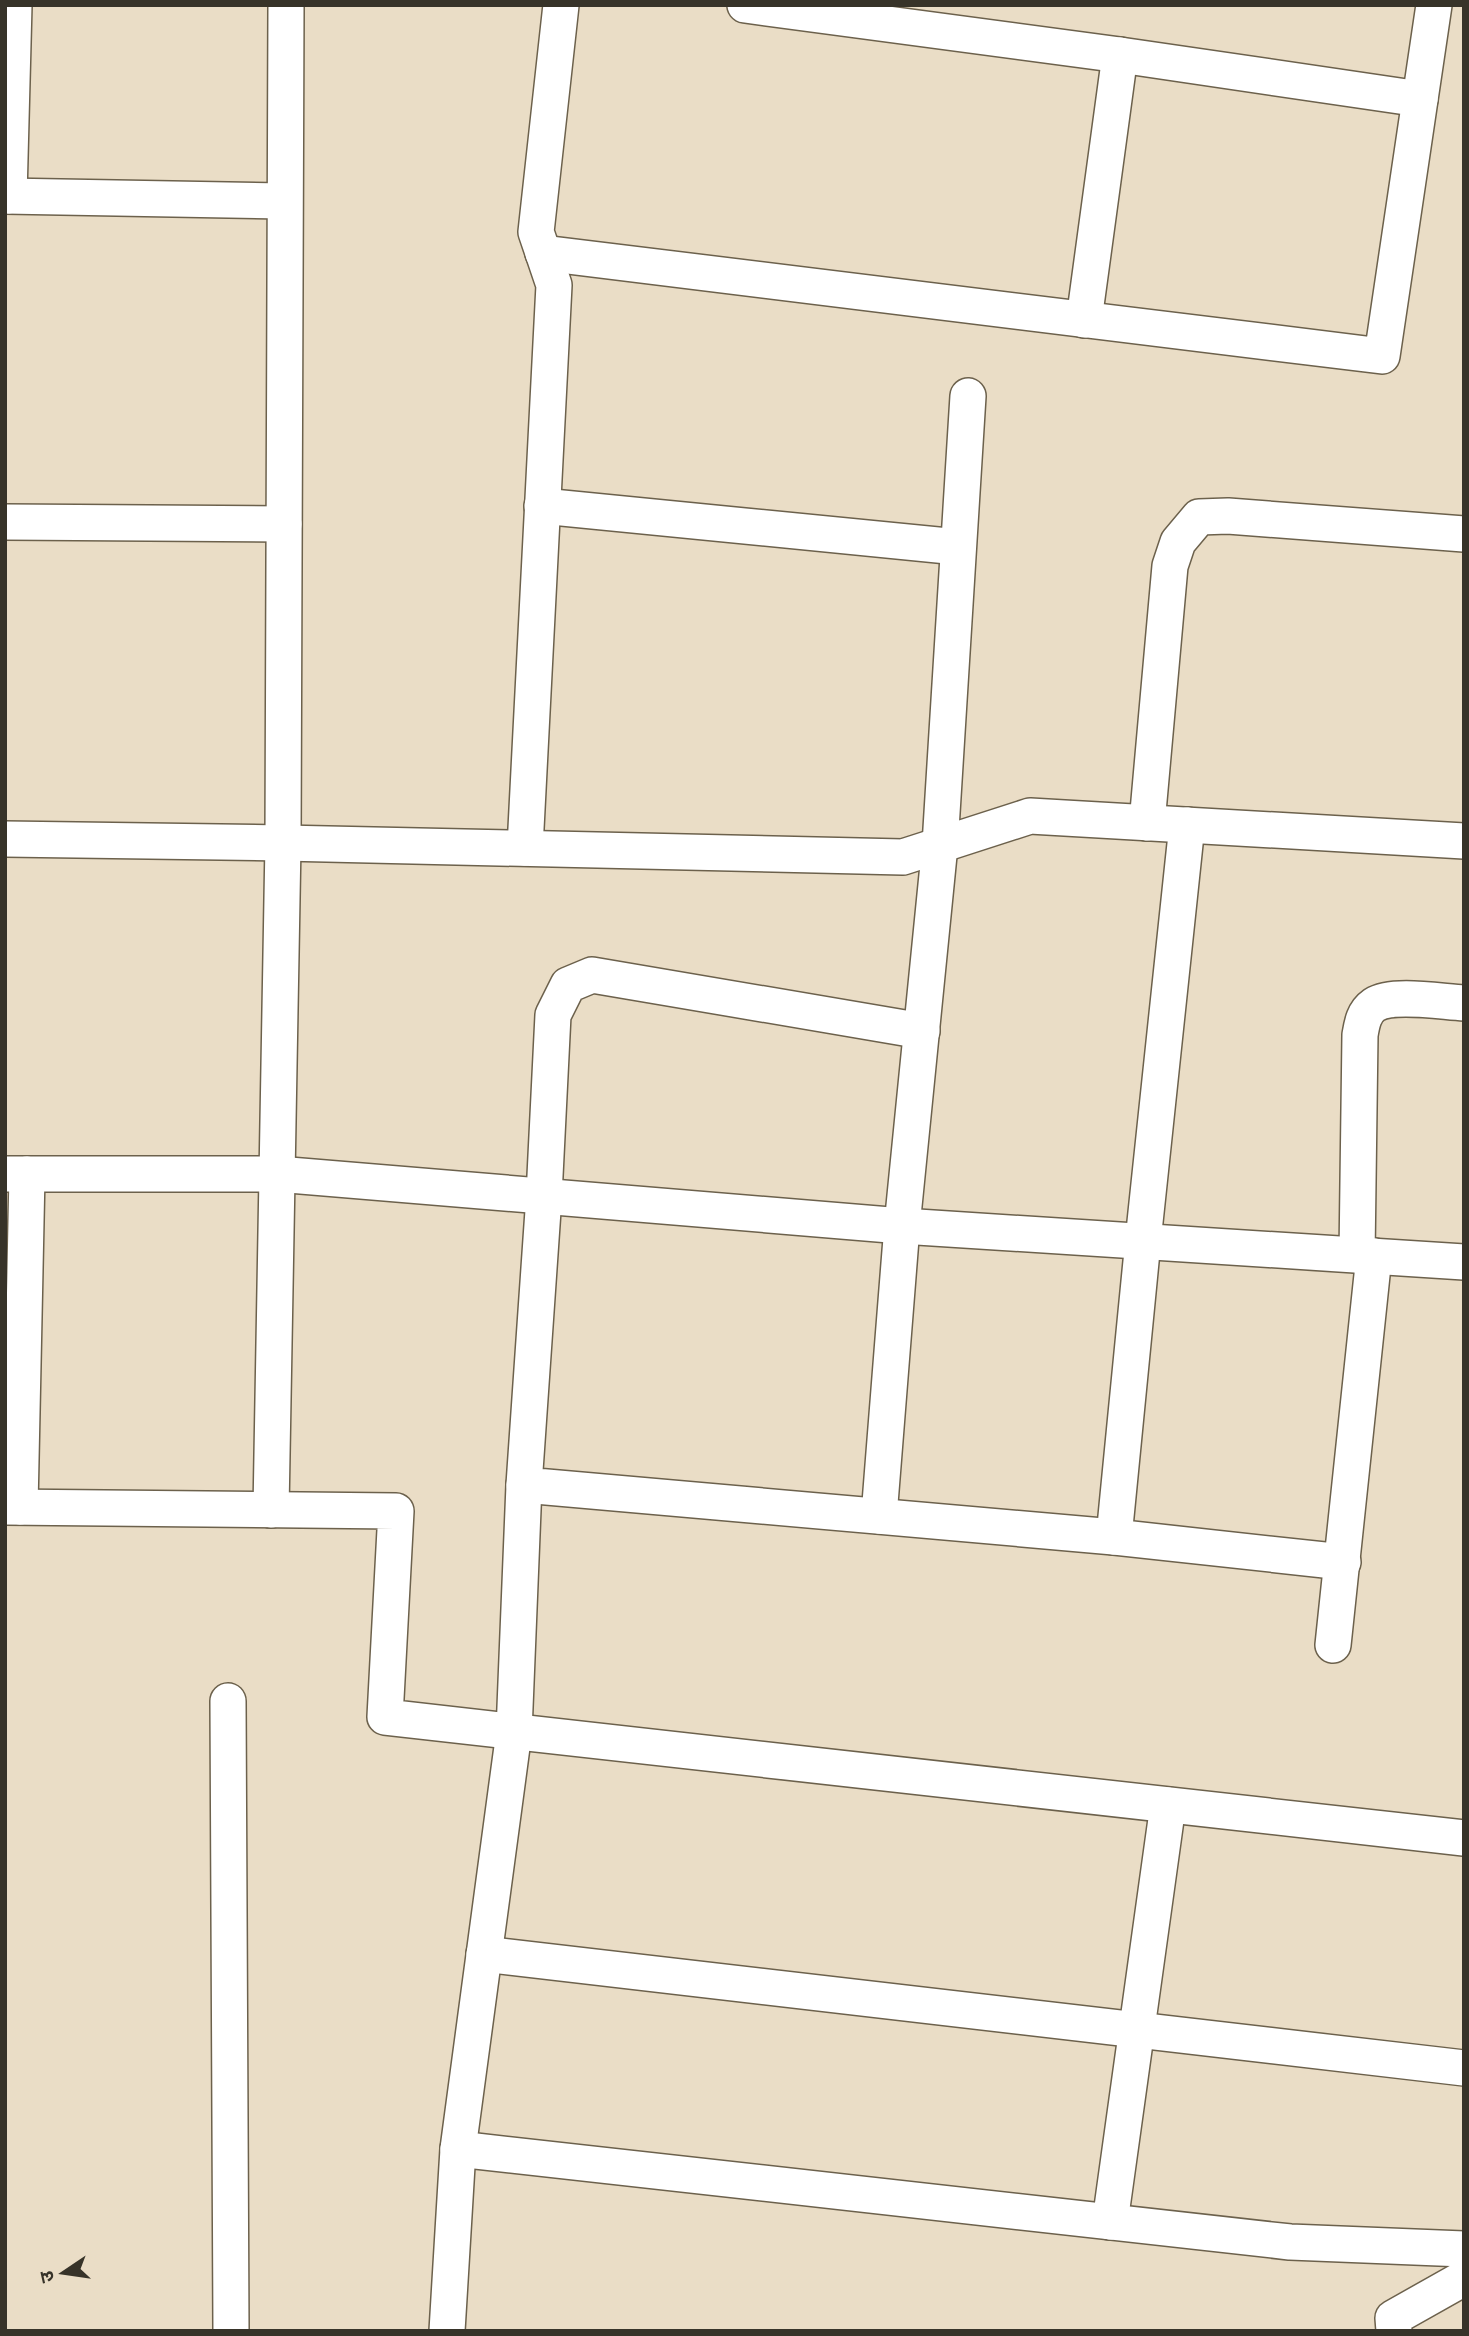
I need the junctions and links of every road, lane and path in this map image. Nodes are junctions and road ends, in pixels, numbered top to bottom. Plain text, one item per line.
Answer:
1 (14, 5) edge
2 (286, 5) edge
3 (561, 5) edge
4 (745, 5) edge
5 (1434, 5) edge
6 (1120, 55) junction
7 (1420, 99) junction
8 (7, 196) edge
9 (284, 201) junction
10 (543, 253) junction
11 (1084, 320) junction
12 (968, 396) dead end
13 (542, 506) junction
14 (5, 522) edge
15 (284, 524) junction
16 (1464, 534) edge
17 (958, 547) junction
18 (1147, 823) junction
19 (1187, 825) junction
20 (5, 839) edge
21 (1464, 841) edge
22 (283, 843) junction
23 (940, 845) junction
24 (525, 848) junction
25 (1464, 1003) edge
26 (922, 1031) junction
27 (16, 1174) edge
28 (277, 1174) junction
29 (544, 1196) junction
30 (902, 1226) junction
31 (1143, 1241) junction
32 (1366, 1255) junction
33 (1464, 1262) edge
34 (524, 1485) junction
35 (13, 1507) edge
36 (271, 1510) junction
37 (879, 1517) junction
38 (1114, 1537) junction
39 (1343, 1562) junction
40 (1333, 1645) dead end
41 (228, 1701) dead end
42 (514, 1732) junction
43 (1168, 1805) junction
44 (1464, 1838) edge
45 (484, 1954) junction
46 (1137, 2030) junction
47 (1464, 2068) edge
48 (458, 2149) junction
49 (1110, 2222) junction
50 (1464, 2249) edge
51 (1464, 2278) edge
52 (1385, 2326) edge
53 (231, 2331) edge
54 (447, 2331) edge

1 - 8 street
2 - 9 street
3 - 10 street
4 - 6 street
5 - 7 street
6 - 7 street
6 - 11 street
7 - 11 street
8 - 9 street
9 - 15 street
10 - 11 street
10 - 13 street
12 - 17 street
13 - 17 street
13 - 24 street
14 - 15 street
15 - 22 street
16 - 18 street
17 - 23 street
18 - 19 street
18 - 23 street
19 - 21 street
19 - 31 street
20 - 22 street
22 - 24 street
22 - 28 street
23 - 24 street
23 - 26 street
25 - 32 street
26 - 29 street
26 - 30 street
27 - 28 street
27 - 35 street
28 - 29 street
28 - 36 street
29 - 30 street
29 - 34 street
30 - 31 street
30 - 37 street
31 - 32 street
31 - 38 street
32 - 33 street
32 - 39 street
34 - 37 street
34 - 42 street
35 - 36 street
36 - 42 street
37 - 38 street
38 - 39 street
39 - 40 street
41 - 53 street
42 - 43 street
42 - 45 street
43 - 44 street
43 - 46 street
45 - 46 street
45 - 48 street
46 - 47 street
46 - 49 street
48 - 49 street
48 - 54 street
49 - 50 street
51 - 52 street

